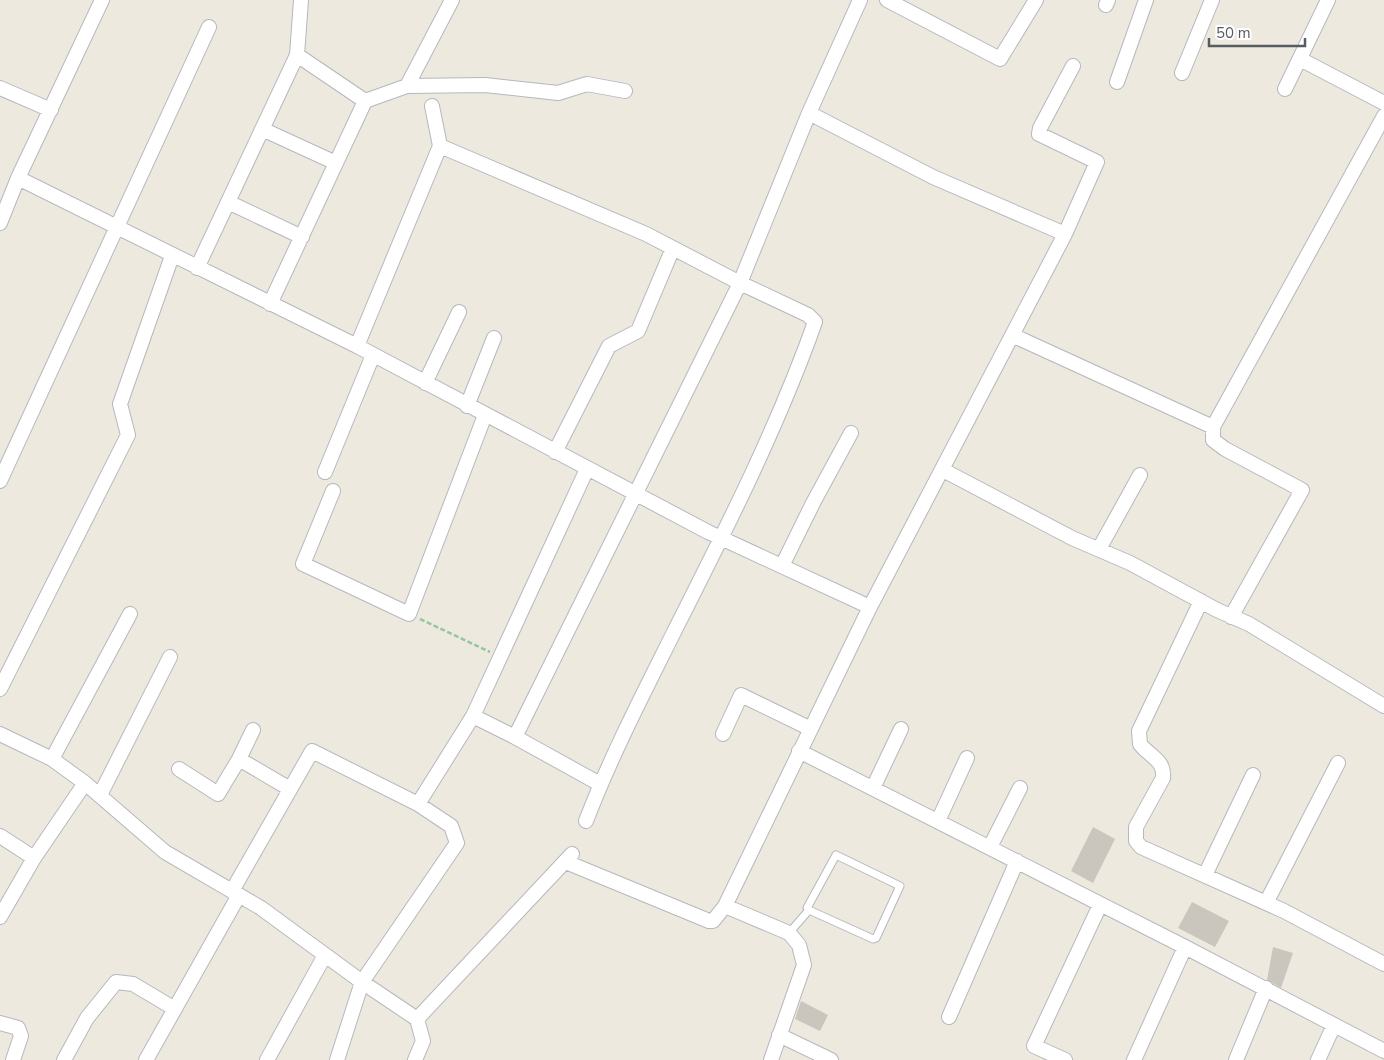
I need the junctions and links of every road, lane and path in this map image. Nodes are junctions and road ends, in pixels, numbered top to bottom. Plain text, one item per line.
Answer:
1 (102, 0) edge
2 (300, 0) edge
3 (452, 0) edge
4 (860, 0) edge
5 (887, 0) edge
6 (1036, 0) edge
7 (1146, 0) edge
8 (1212, 0) edge
9 (1328, 0) edge
10 (209, 27) dead end
11 (297, 55) junction
12 (1300, 58) junction
13 (1073, 66) dead end
14 (1182, 72) dead end
15 (1117, 82) dead end
16 (407, 86) junction
17 (0, 88) edge
18 (1285, 89) dead end
19 (625, 91) dead end
20 (365, 101) junction
21 (1384, 103) edge
22 (432, 106) dead end
23 (51, 110) junction
24 (809, 113) junction
25 (1384, 116) edge
26 (262, 129) junction
27 (440, 146) junction
28 (336, 163) junction
29 (18, 178) junction
30 (228, 202) junction
31 (0, 223) edge
32 (116, 228) junction
33 (1065, 234) junction
34 (302, 237) junction
35 (673, 248) junction
36 (172, 256) junction
37 (197, 268) junction
38 (740, 283) junction
39 (270, 304) junction
40 (458, 312) dead end
41 (1012, 335) junction
42 (494, 338) dead end
43 (356, 346) junction
44 (373, 355) junction
45 (425, 383) junction
46 (468, 406) junction
47 (485, 415) junction
48 (1213, 427) junction
49 (851, 433) dead end
50 (555, 452) junction
51 (587, 469) junction
52 (943, 470) junction
53 (325, 472) dead end
54 (1140, 475) dead end
55 (0, 481) edge
56 (333, 490) dead end
57 (635, 494) junction
58 (721, 538) junction
59 (1099, 549) junction
60 (782, 566) junction
61 (1201, 601) junction
62 (870, 607) junction
63 (130, 614) dead end
64 (409, 614) junction
65 (1231, 616) junction
66 (500, 656) junction
67 (170, 657) dead end
68 (0, 689) edge
69 (1384, 706) edge
70 (473, 716) junction
71 (810, 729) junction
72 (253, 730) dead end
73 (901, 730) dead end
74 (0, 734) edge
75 (723, 734) dead end
76 (515, 737) junction
77 (799, 751) junction
78 (967, 758) dead end
79 (52, 759) junction
80 (239, 760) junction
81 (1338, 763) dead end
82 (179, 769) dead end
83 (1253, 775) dead end
84 (85, 783) junction
85 (600, 784) junction
86 (873, 788) junction
87 (1020, 788) dead end
88 (290, 789) junction
89 (100, 795) junction
90 (418, 804) junction
91 (938, 820) junction
92 (586, 821) dead end
93 (0, 836) edge
94 (990, 847) junction
95 (34, 858) junction
96 (1017, 861) junction
97 (1204, 875) junction
98 (235, 893) junction
99 (1266, 904) junction
100 (1100, 905) junction
101 (726, 906) junction
102 (809, 910) junction
103 (0, 917) edge
104 (789, 933) junction
105 (1185, 947) junction
106 (326, 955) junction
107 (1384, 964) edge
108 (362, 982) junction
109 (1266, 988) junction
110 (175, 1009) junction
111 (949, 1017) dead end
112 (417, 1019) junction
113 (0, 1023) edge
114 (1334, 1025) junction
115 (779, 1035) junction
116 (1384, 1051) edge
117 (13, 1060) edge
118 (64, 1060) edge
119 (146, 1060) edge
120 (267, 1060) edge
121 (337, 1060) edge
122 (415, 1060) edge
123 (771, 1060) edge
124 (831, 1060) edge
125 (1065, 1060) edge
126 (1134, 1060) edge
127 (1236, 1060) edge
128 (1318, 1060) edge

1 - 23 street
2 - 11 street
3 - 16 street
4 - 24 street
5 - 6 street
7 - 15 street
8 - 14 street
9 - 12 street
10 - 32 street
11 - 20 street
11 - 26 street
12 - 18 street
12 - 21 street
13 - 33 street
16 - 19 street
16 - 20 street
17 - 23 street
20 - 28 street
22 - 27 street
23 - 29 street
24 - 33 street
24 - 38 street
25 - 48 street
26 - 28 street
26 - 30 street
27 - 35 street
27 - 43 street
28 - 34 street
29 - 31 street
29 - 32 street
30 - 34 street
30 - 37 street
32 - 36 street
32 - 55 street
33 - 41 street
34 - 39 street
35 - 38 street
35 - 50 street
36 - 37 street
36 - 68 street
37 - 39 street
38 - 57 street
38 - 58 street
39 - 43 street
40 - 45 street
41 - 48 street
41 - 52 street
42 - 46 street
43 - 44 street
44 - 45 street
44 - 53 street
45 - 46 street
46 - 47 street
47 - 50 street
47 - 64 street
48 - 65 street
49 - 60 street
50 - 51 street
51 - 57 street
51 - 66 street
52 - 59 street
52 - 62 street
54 - 59 street
56 - 64 street
57 - 58 street
57 - 76 street
58 - 60 street
58 - 85 street
59 - 61 street
60 - 62 street
61 - 65 street
61 - 97 street
62 - 71 street
63 - 79 street
64 - 66 path
65 - 69 street
66 - 70 street
67 - 89 street
70 - 76 street
70 - 90 street
71 - 75 street
71 - 77 street
72 - 80 street
73 - 86 street
74 - 79 street
76 - 85 street
77 - 86 street
77 - 101 street
78 - 91 street
79 - 84 street
80 - 82 street
80 - 88 street
81 - 99 street
83 - 97 street
84 - 89 street
84 - 95 street
85 - 92 street
86 - 91 street
87 - 94 street
88 - 90 street
88 - 98 street
89 - 98 street
90 - 108 street
91 - 94 street
93 - 95 street
94 - 96 street
95 - 103 street
96 - 100 street
96 - 111 street
97 - 99 street
98 - 106 street
98 - 110 street
99 - 107 street
100 - 105 street
100 - 125 street
101 - 104 street
101 - 112 street
102 - 102 lane
102 - 104 lane
104 - 115 street
105 - 109 street
105 - 126 street
106 - 108 street
106 - 120 street
108 - 112 street
108 - 121 street
109 - 114 street
109 - 127 street
110 - 118 street
110 - 119 street
112 - 122 street
113 - 117 street
114 - 116 street
114 - 128 street
115 - 123 street
115 - 124 street

